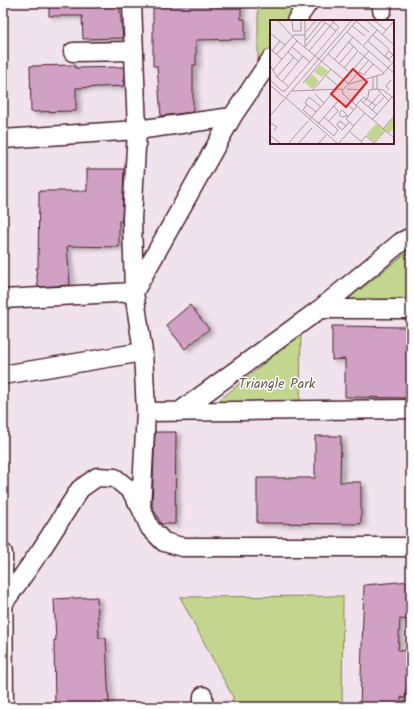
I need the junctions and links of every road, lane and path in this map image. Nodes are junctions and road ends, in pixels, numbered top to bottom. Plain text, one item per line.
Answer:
1 (132, 3) edge
2 (308, 3) edge
3 (297, 20) edge
4 (134, 51) junction
5 (73, 52) dead end
6 (270, 60) edge
7 (232, 117) junction
8 (138, 130) junction
9 (3, 139) edge
10 (411, 237) edge
11 (134, 292) junction
12 (3, 299) edge
13 (320, 309) junction
14 (411, 309) edge
15 (143, 352) junction
16 (3, 375) edge
17 (411, 409) edge
18 (146, 412) junction
19 (179, 412) junction
20 (141, 508) junction
21 (411, 547) edge
22 (3, 553) edge
23 (3, 603) edge
24 (4, 707) edge

1 - 4 street
2 - 3 street
4 - 5 street
4 - 8 street
6 - 7 street
7 - 8 street
7 - 11 street
8 - 9 street
8 - 11 street
10 - 13 street
11 - 12 street
11 - 15 street
13 - 14 street
13 - 19 street
15 - 16 street
15 - 18 street
17 - 19 street
18 - 19 street
18 - 20 street
20 - 21 street
20 - 23 street
22 - 23 street
23 - 24 street

